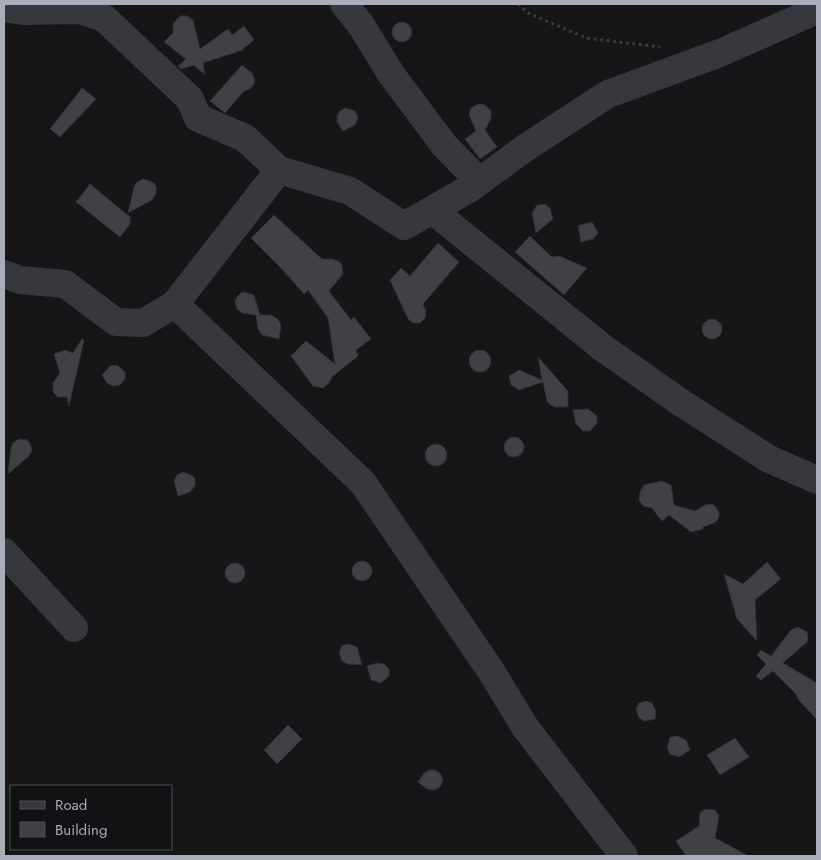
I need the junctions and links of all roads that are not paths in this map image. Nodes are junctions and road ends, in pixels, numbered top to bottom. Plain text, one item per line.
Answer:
1 (344, 4) edge
2 (4, 8) edge
3 (817, 10) edge
4 (279, 170) junction
5 (479, 181) junction
6 (432, 210) junction
7 (4, 274) edge
8 (175, 304) junction
9 (817, 480) edge
10 (4, 552) edge
11 (74, 628) dead end
12 (624, 856) edge

1 - 5 street
2 - 4 street
3 - 5 street
4 - 6 street
4 - 8 street
5 - 6 street
6 - 9 street
7 - 8 street
8 - 12 street
10 - 11 street

